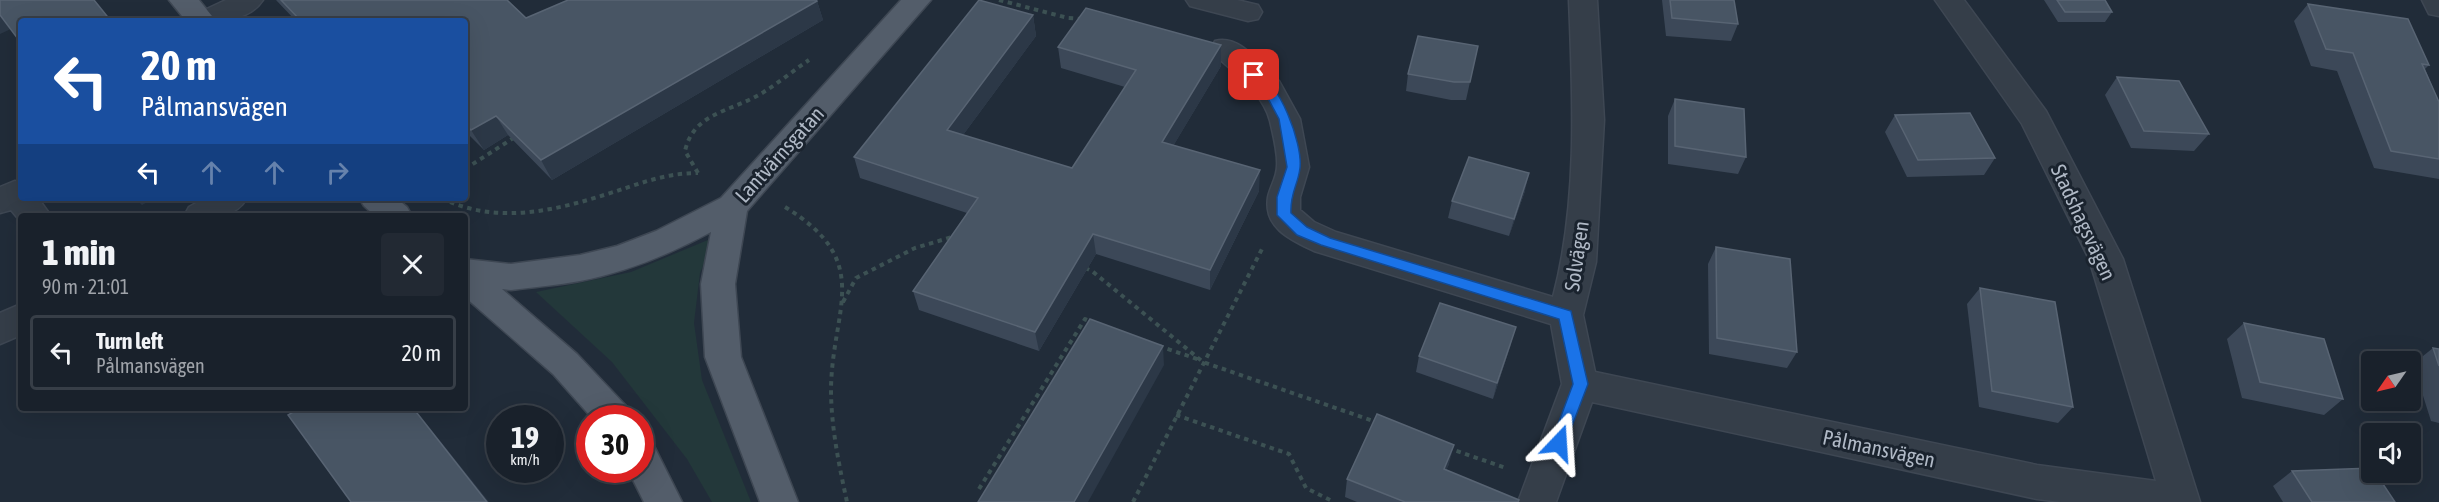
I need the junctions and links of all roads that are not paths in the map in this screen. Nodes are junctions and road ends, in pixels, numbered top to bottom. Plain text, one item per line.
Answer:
1 (183, 0) edge
2 (249, 0) edge
3 (917, 0) edge
4 (1200, 0) edge
5 (1583, 0) edge
6 (1949, 0) edge
7 (2436, 0) edge
8 (2439, 7) edge
9 (1248, 12) dead end
10 (201, 18) edge
11 (210, 18) edge
12 (1225, 48) dead end
13 (18, 196) edge
14 (0, 201) edge
15 (22, 201) edge
16 (226, 201) edge
17 (378, 201) edge
18 (732, 207) junction
19 (33, 213) edge
20 (205, 213) edge
21 (392, 213) edge
22 (468, 272) edge
23 (468, 280) edge
24 (1566, 315) junction
25 (18, 320) edge
26 (0, 330) edge
27 (1580, 384) junction
28 (602, 405) edge
29 (654, 483) edge
30 (1541, 492) edge
31 (663, 502) edge
32 (778, 502) edge
33 (2180, 502) edge

1 - 10 main road
2 - 11 street
3 - 18 main road, Lantvärnsgatan
4 - 9 street
5 - 24 street, Solvägen
6 - 33 street, Stadshagsvägen
7 - 8 street
12 - 24 street
13 - 14 street
15 - 19 street
16 - 20 street
17 - 21 main road
18 - 22 main road, Lantvärnsgatan
18 - 32 main road
23 - 28 main road
24 - 27 street, Solvägen
25 - 26 street
27 - 30 street
27 - 33 street, Pålmansvägen
29 - 31 main road

